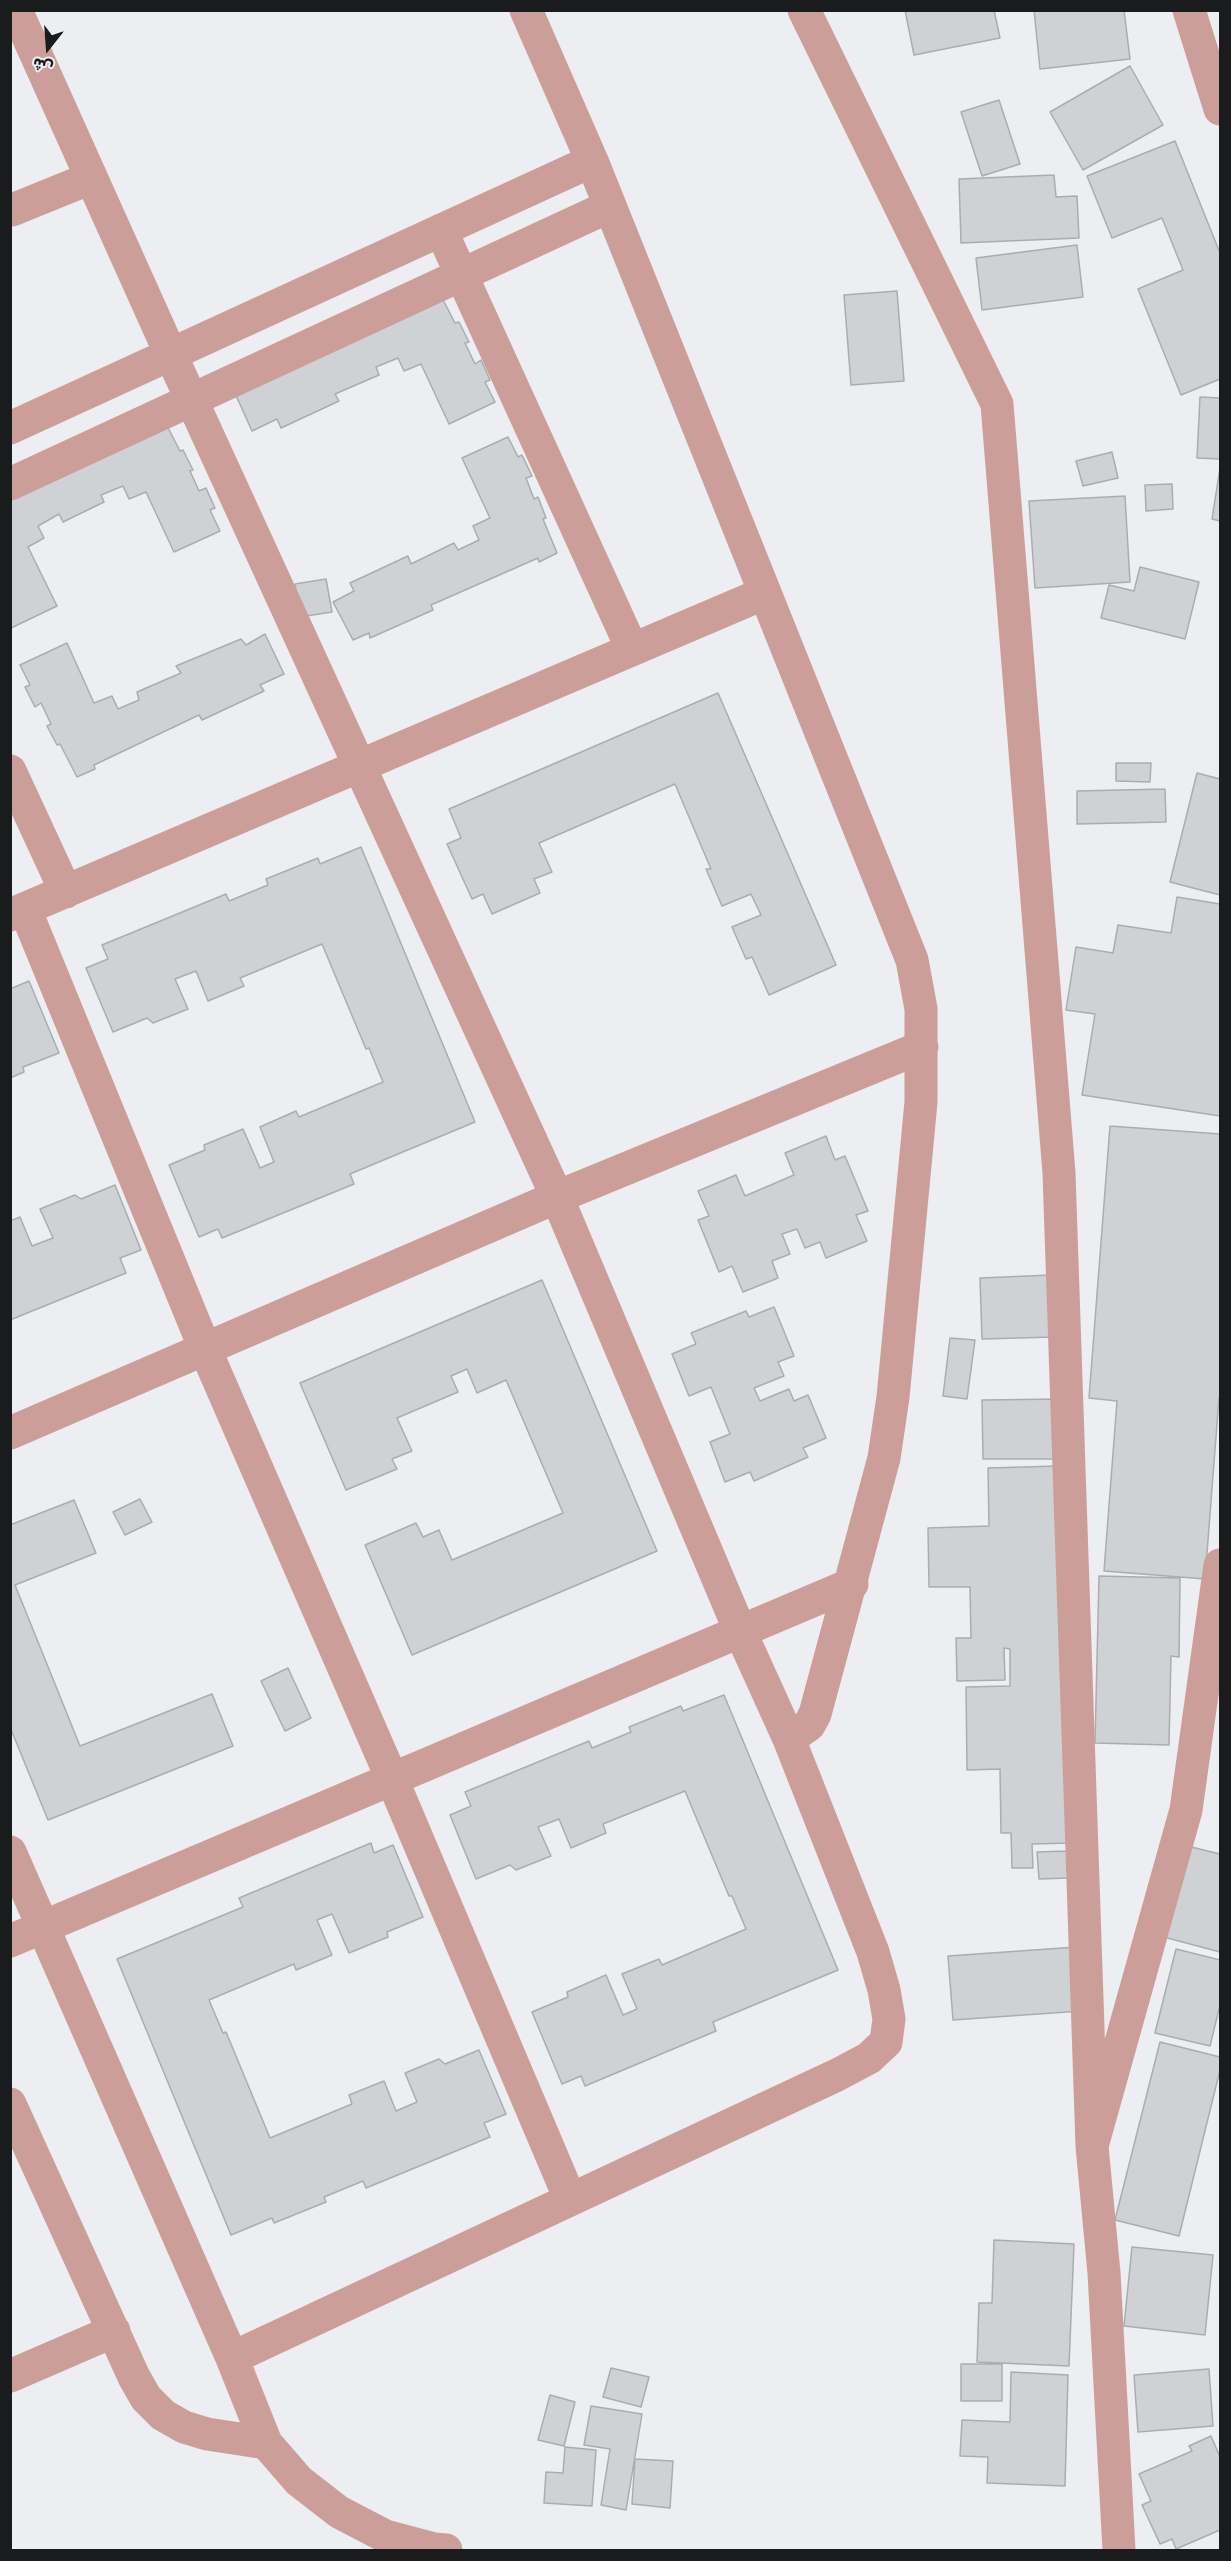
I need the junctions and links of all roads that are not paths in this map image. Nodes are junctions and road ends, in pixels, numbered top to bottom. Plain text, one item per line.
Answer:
1 (16, 10) edge
2 (526, 10) edge
3 (804, 10) edge
4 (1189, 10) edge
5 (1221, 109) edge
6 (592, 161) junction
7 (91, 178) junction
8 (610, 206) junction
9 (12, 210) edge
10 (441, 230) junction
11 (462, 275) junction
12 (171, 355) junction
13 (192, 400) junction
14 (10, 428) edge
15 (10, 484) edge
16 (765, 593) junction
17 (632, 649) junction
18 (360, 766) junction
19 (10, 771) edge
20 (66, 892) junction
21 (18, 912) edge
22 (922, 1047) junction
23 (557, 1197) junction
24 (205, 1349) junction
25 (10, 1433) edge
26 (1221, 1565) edge
27 (852, 1584) junction
28 (740, 1631) junction
29 (789, 1739) junction
30 (392, 1779) junction
31 (10, 1852) edge
32 (43, 1927) junction
33 (10, 1941) edge
34 (10, 2104) edge
35 (1092, 2146) junction
36 (570, 2199) junction
37 (114, 2331) junction
38 (232, 2358) junction
39 (10, 2376) edge
40 (266, 2443) junction
41 (446, 2550) edge
42 (1119, 2550) edge

1 - 7 street
2 - 6 street
3 - 35 street
4 - 5 street
6 - 8 street
6 - 10 street
7 - 9 street
7 - 12 street
8 - 11 street
8 - 16 street
10 - 11 street
10 - 12 street
11 - 13 street
11 - 17 street
12 - 13 street
12 - 14 street
13 - 15 street
13 - 18 street
16 - 17 street
16 - 22 street
17 - 18 street
18 - 20 street
18 - 23 street
19 - 20 street
20 - 21 street
21 - 24 street
22 - 23 street
22 - 27 street
23 - 24 street
23 - 28 street
24 - 25 street
24 - 30 street
26 - 35 street
27 - 28 street
27 - 29 street
28 - 29 street
28 - 30 street
29 - 36 street
30 - 32 street
30 - 36 street
31 - 32 street
32 - 33 street
32 - 38 street
34 - 37 street
35 - 42 street
36 - 38 street
37 - 39 street
37 - 40 street
38 - 40 street
40 - 41 street

